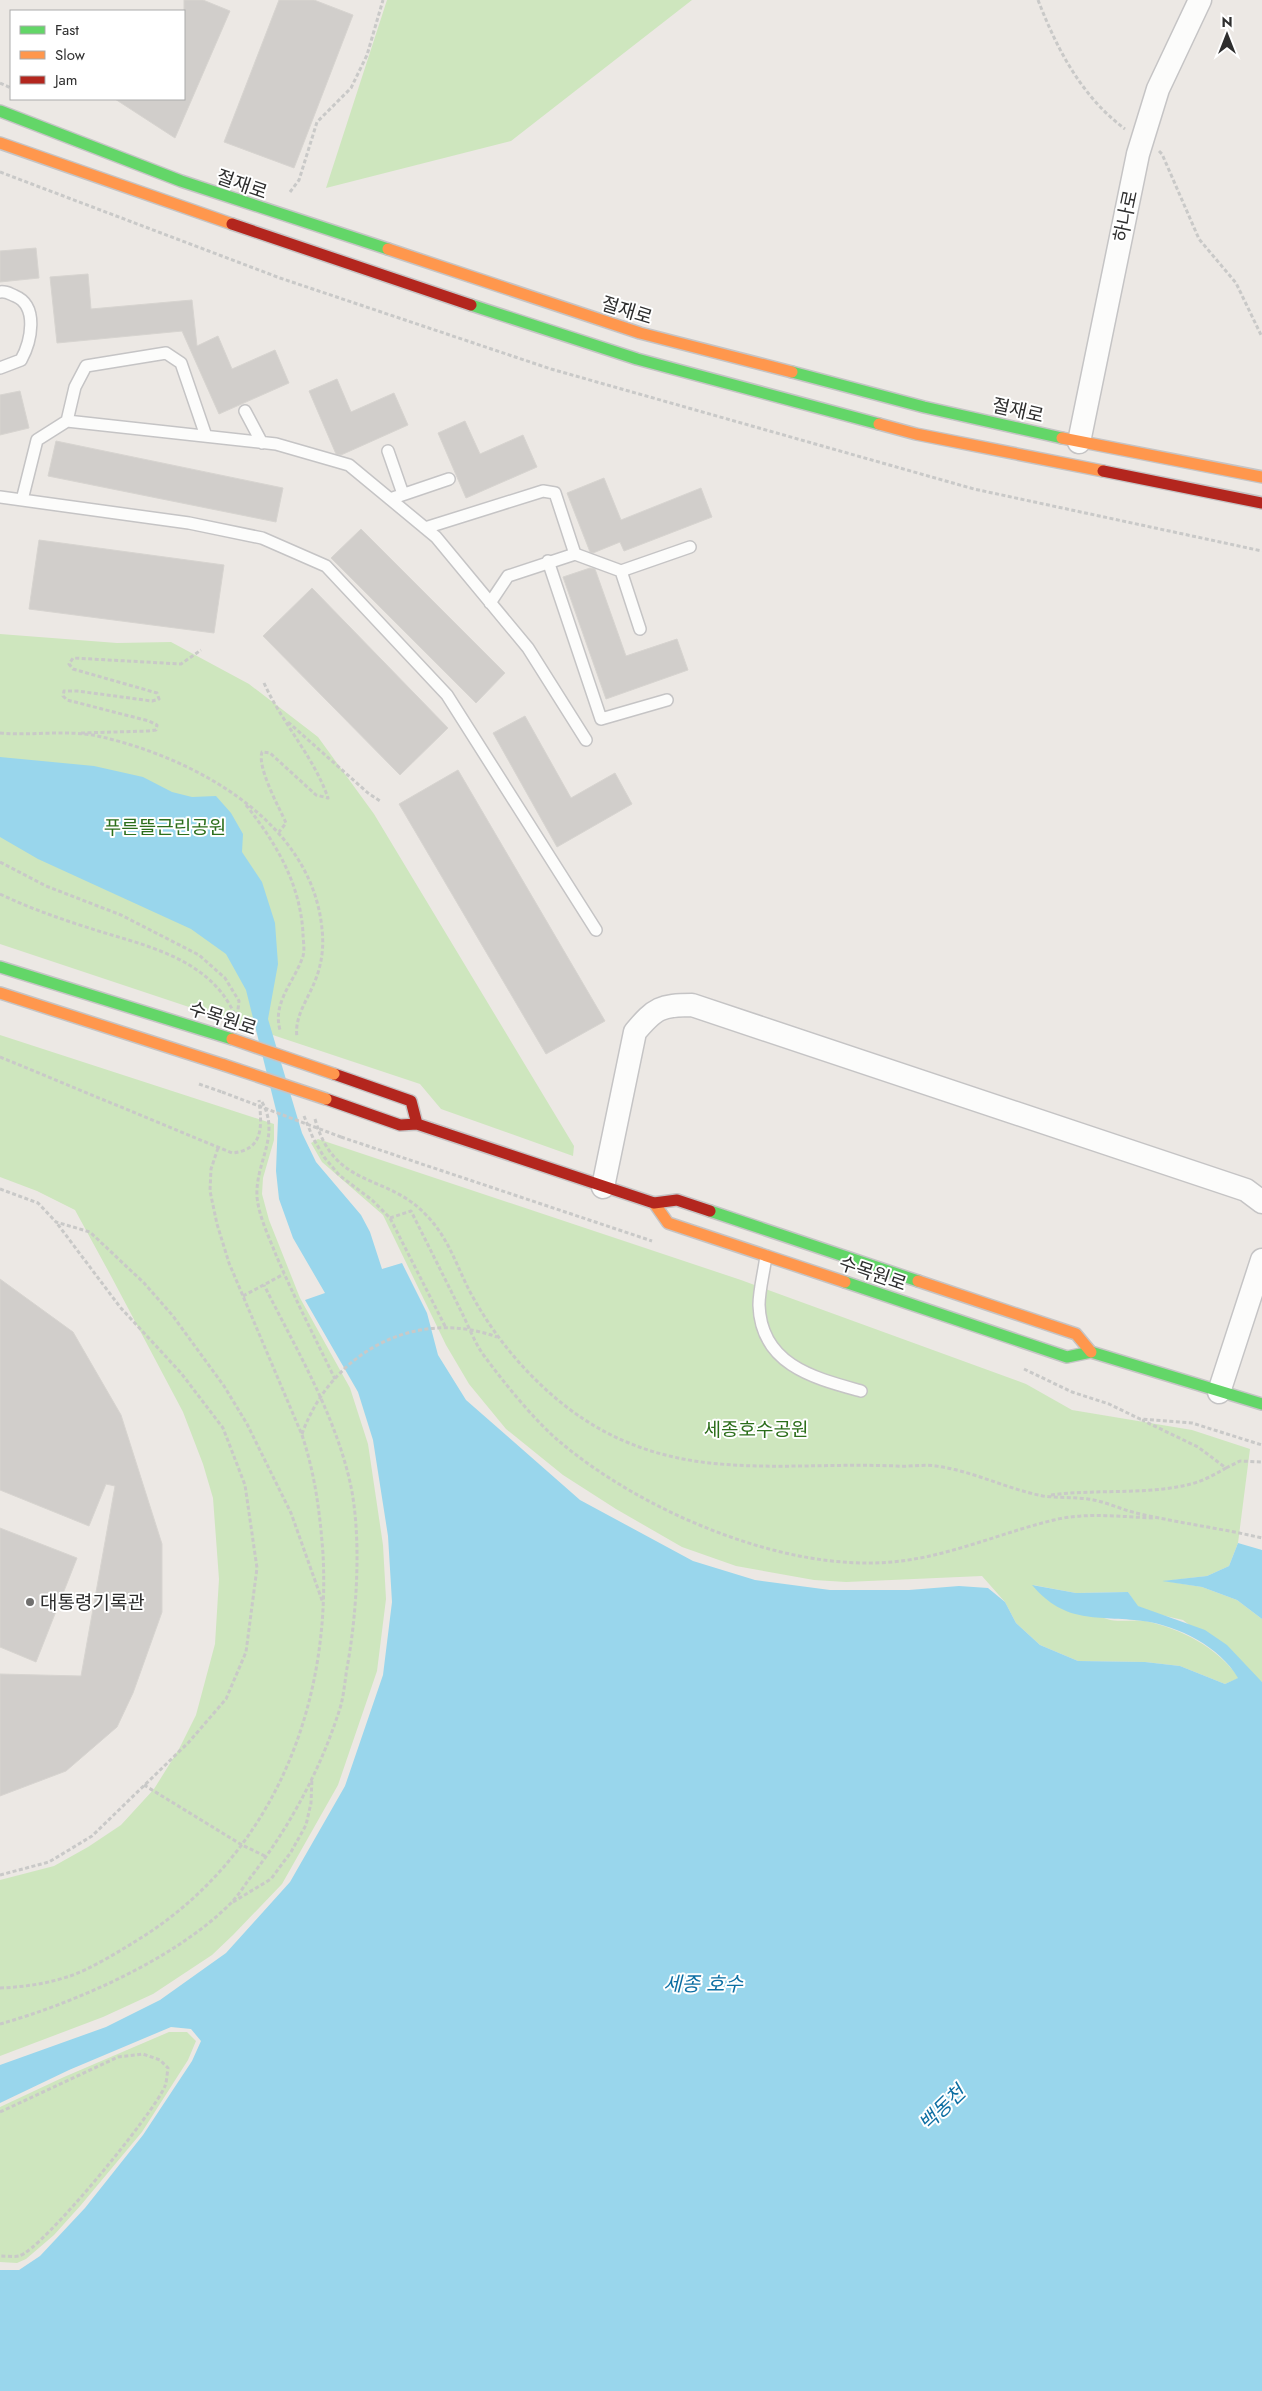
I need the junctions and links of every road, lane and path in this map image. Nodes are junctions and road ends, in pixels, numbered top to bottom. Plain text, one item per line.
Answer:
1 (383, 0) edge
2 (1200, 0) edge
3 (0, 111) edge
4 (0, 143) edge
5 (276, 213) junction
6 (0, 292) edge
7 (0, 368) edge
8 (245, 411) dead end
9 (67, 420) junction
10 (206, 436) junction
11 (1079, 442) junction
12 (262, 443) junction
13 (388, 451) dead end
14 (1262, 477) edge
15 (449, 479) dead end
16 (403, 494) junction
17 (0, 497) edge
18 (390, 499) junction
19 (22, 500) junction
20 (1262, 503) edge
21 (425, 528) junction
22 (690, 547) dead end
23 (576, 554) junction
24 (548, 562) junction
25 (622, 571) junction
26 (490, 603) junction
27 (640, 629) dead end
28 (201, 650) dead end
29 (264, 683) dead end
30 (667, 700) dead end
31 (287, 722) junction
32 (70, 733) dead end
33 (586, 740) dead end
34 (380, 801) dead end
35 (279, 832) dead end
36 (0, 862) edge
37 (596, 930) dead end
38 (0, 967) edge
39 (0, 993) edge
40 (237, 1018) dead end
41 (222, 1092) dead end
42 (259, 1097) dead end
43 (416, 1124) junction
44 (341, 1137) dead end
45 (218, 1148) dead end
46 (603, 1187) junction
47 (0, 1189) edge
48 (1262, 1202) edge
49 (654, 1203) junction
50 (390, 1218) dead end
51 (56, 1222) junction
52 (766, 1256) junction
53 (1262, 1260) edge
54 (284, 1274) junction
55 (264, 1285) junction
56 (243, 1296) junction
57 (470, 1329) junction
58 (498, 1337) dead end
59 (1091, 1352) junction
60 (336, 1377) junction
61 (861, 1391) dead end
62 (1219, 1392) junction
63 (320, 1396) junction
64 (1262, 1404) edge
65 (1140, 1419) dead end
66 (302, 1435) junction
67 (1262, 1462) edge
68 (906, 1467) dead end
69 (1226, 1468) junction
70 (1043, 1496) junction
71 (1165, 1519) junction
72 (1262, 1538) edge
73 (324, 1606) junction
74 (312, 1776) junction
75 (144, 1785) junction
76 (242, 1845) junction
77 (267, 1857) junction
78 (0, 1875) edge
79 (230, 1904) junction
80 (0, 1988) edge
81 (0, 2024) edge
82 (0, 2112) edge
83 (0, 2256) edge

1 - 5 path
2 - 11 street, 하나로
3 - 5 street, 절재로
4 - 20 street
5 - 11 street, 절재로
6 - 7 lane
8 - 12 lane
9 - 10 lane
9 - 10 lane
9 - 19 lane
10 - 12 lane
11 - 14 street, 절재로
12 - 18 lane
13 - 16 lane
15 - 16 lane
16 - 18 lane
17 - 19 lane
18 - 21 lane
19 - 37 lane
21 - 23 lane
21 - 26 lane
22 - 25 lane
23 - 24 lane
23 - 25 lane
24 - 26 lane
24 - 30 lane
25 - 27 lane
26 - 33 lane
28 - 32 path
29 - 31 path
31 - 34 path
31 - 35 path
36 - 40 path
38 - 43 street, 수목원로, bridge
39 - 43 street, 수목원로, bridge
41 - 44 path, bridge
42 - 54 path
43 - 46 street, 수목원로
45 - 56 path
46 - 48 street
46 - 49 street, 수목원로
47 - 51 path
49 - 52 street, 수목원로
49 - 59 street, 수목원로
50 - 57 path
51 - 73 path
51 - 75 path
52 - 59 street, 수목원로
52 - 61 lane
53 - 62 street
54 - 55 path
54 - 60 path
55 - 56 path
55 - 63 path
56 - 66 path
57 - 58 path
57 - 60 path
57 - 71 path
59 - 62 street, 수목원로
60 - 63 path
62 - 64 street, 수목원로
63 - 66 path
63 - 74 path
65 - 69 path
66 - 73 path
67 - 69 path
68 - 70 path
69 - 70 path
70 - 71 path
71 - 72 path
73 - 76 path
74 - 77 path
74 - 79 path
75 - 76 path
75 - 78 path
76 - 77 path
76 - 80 path
77 - 79 path
79 - 81 path
82 - 83 path

